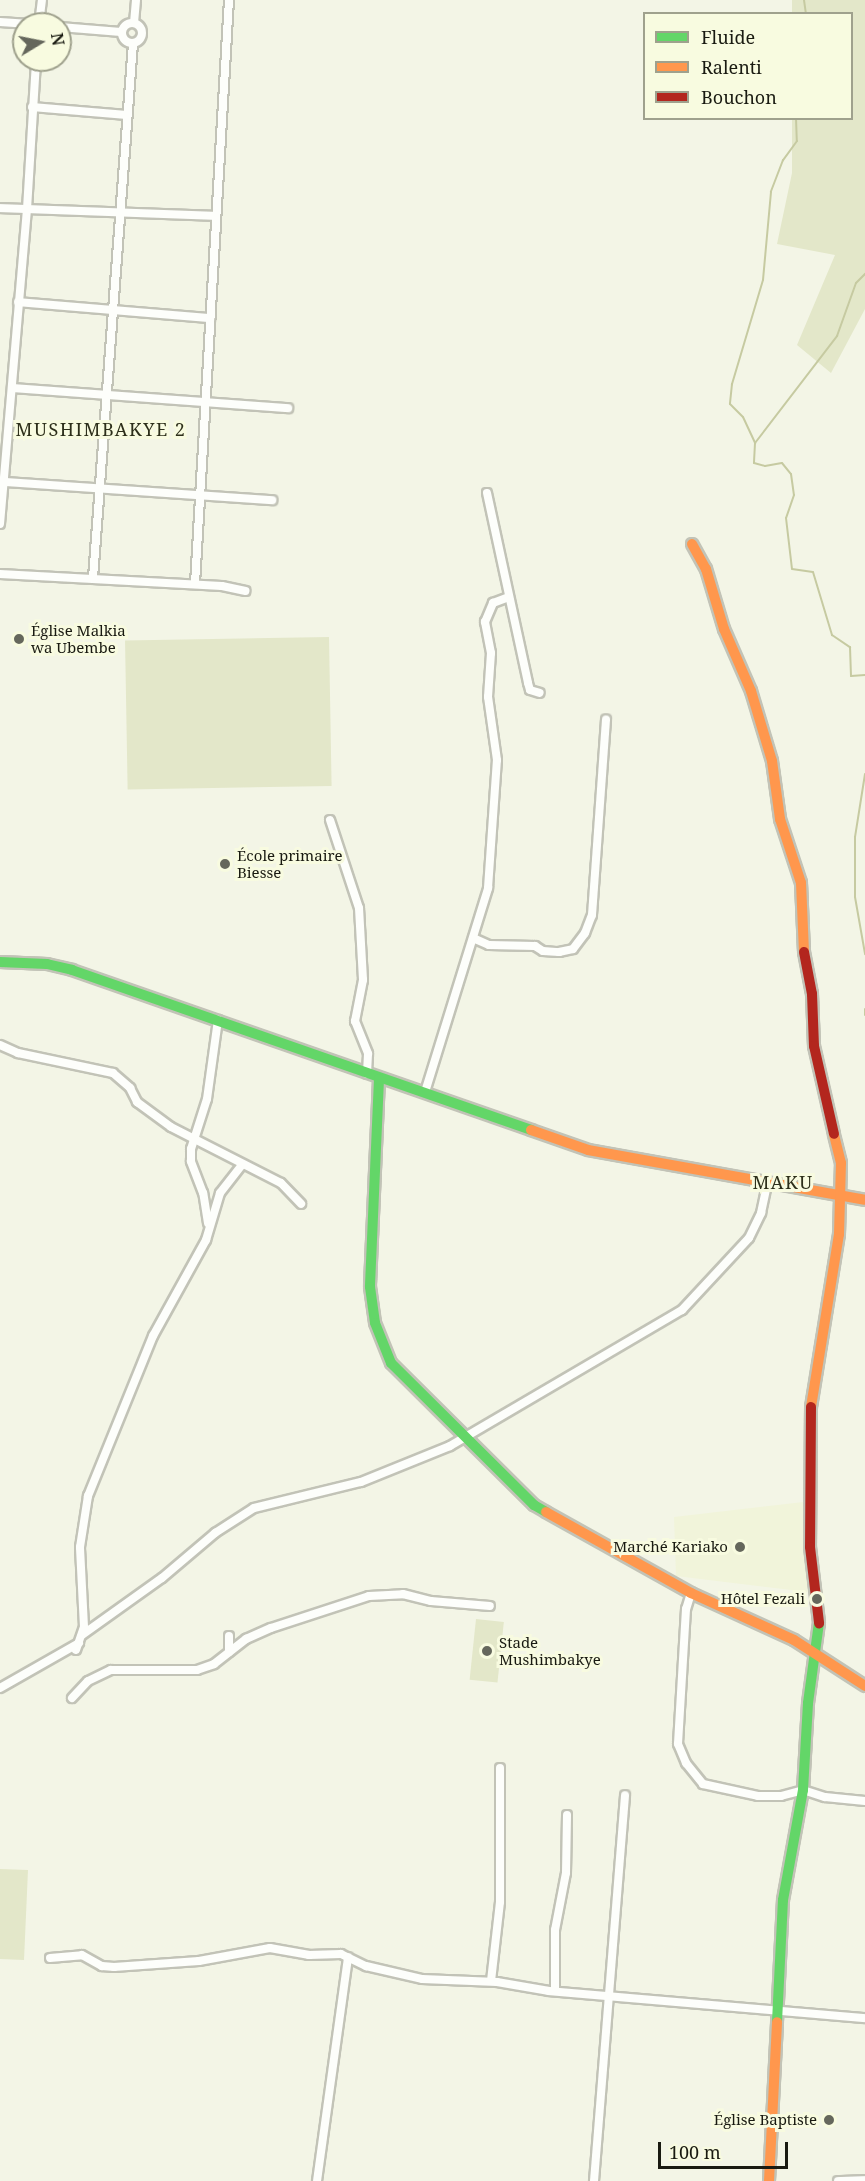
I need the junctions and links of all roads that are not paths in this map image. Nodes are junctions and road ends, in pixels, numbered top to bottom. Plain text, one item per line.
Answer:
1 (136, 0) edge
2 (229, 0) edge
3 (134, 23) junction
4 (72, 28) edge
5 (122, 32) junction
6 (133, 43) junction
7 (35, 72) edge
8 (32, 107) junction
9 (128, 115) junction
10 (0, 207) edge
11 (27, 209) junction
12 (121, 213) junction
13 (215, 216) junction
14 (18, 302) junction
15 (114, 310) junction
16 (210, 318) junction
17 (13, 388) junction
18 (107, 395) junction
19 (206, 402) junction
20 (288, 408) dead end
21 (6, 482) junction
22 (100, 488) junction
23 (487, 493) dead end
24 (201, 495) junction
25 (272, 500) dead end
26 (0, 524) edge
27 (692, 544) dead end
28 (0, 574) edge
29 (93, 578) junction
30 (195, 584) junction
31 (245, 591) dead end
32 (509, 597) junction
33 (540, 693) dead end
34 (606, 720) dead end
35 (330, 820) dead end
36 (473, 938) junction
37 (0, 962) edge
38 (219, 1018) junction
39 (0, 1045) edge
40 (366, 1074) junction
41 (380, 1079) junction
42 (425, 1092) junction
43 (196, 1139) junction
44 (242, 1165) junction
45 (767, 1184) junction
46 (841, 1193) junction
47 (865, 1200) edge
48 (301, 1204) dead end
49 (209, 1225) junction
50 (463, 1437) junction
51 (691, 1593) junction
52 (490, 1606) dead end
53 (229, 1636) dead end
54 (80, 1643) junction
55 (228, 1652) junction
56 (815, 1652) junction
57 (865, 1686) edge
58 (0, 1688) edge
59 (72, 1698) dead end
60 (500, 1768) dead end
61 (803, 1790) junction
62 (625, 1795) dead end
63 (865, 1801) edge
64 (567, 1815) dead end
65 (348, 1957) junction
66 (50, 1958) dead end
67 (491, 1982) junction
68 (555, 1991) junction
69 (612, 1995) junction
70 (776, 2010) junction
71 (865, 2018) edge
72 (865, 2180) edge
73 (317, 2181) edge
74 (594, 2181) edge
75 (769, 2181) edge
76 (838, 2181) edge

1 - 3 street
2 - 13 street
3 - 5 street
3 - 6 street
4 - 5 street
5 - 6 street
6 - 9 street
7 - 8 street
8 - 9 street
8 - 11 street
9 - 12 street
10 - 11 street
11 - 12 street
11 - 14 street
12 - 13 street
12 - 15 street
13 - 16 street
14 - 15 street
14 - 17 street
15 - 16 street
15 - 18 street
16 - 19 street
17 - 18 street
17 - 21 street
18 - 19 street
18 - 22 street
19 - 20 street
19 - 24 street
21 - 22 street
21 - 26 street
22 - 24 street
22 - 29 street
23 - 32 street
24 - 25 street
24 - 30 street
27 - 46 main road
28 - 29 street
29 - 30 street
30 - 31 street
32 - 33 street
32 - 36 street
34 - 36 street
35 - 40 street
36 - 42 street
37 - 38 main road
38 - 40 main road
38 - 43 street
39 - 43 street
40 - 41 main road
41 - 42 main road
41 - 50 main road
42 - 45 main road
43 - 44 street
43 - 49 street
44 - 48 street
44 - 49 street
45 - 46 main road
45 - 50 street
46 - 47 main road
46 - 56 main road
49 - 54 street
50 - 51 main road
50 - 54 street
51 - 56 main road
51 - 61 street
52 - 55 street
53 - 55 street
54 - 58 street
55 - 59 street
56 - 57 main road
56 - 61 main road
60 - 67 street
61 - 63 street
61 - 70 main road
62 - 69 street
64 - 68 street
65 - 66 street
65 - 67 street
65 - 73 street
67 - 68 street
68 - 69 street
69 - 70 street
69 - 74 street
70 - 71 street
70 - 75 main road
72 - 76 street

